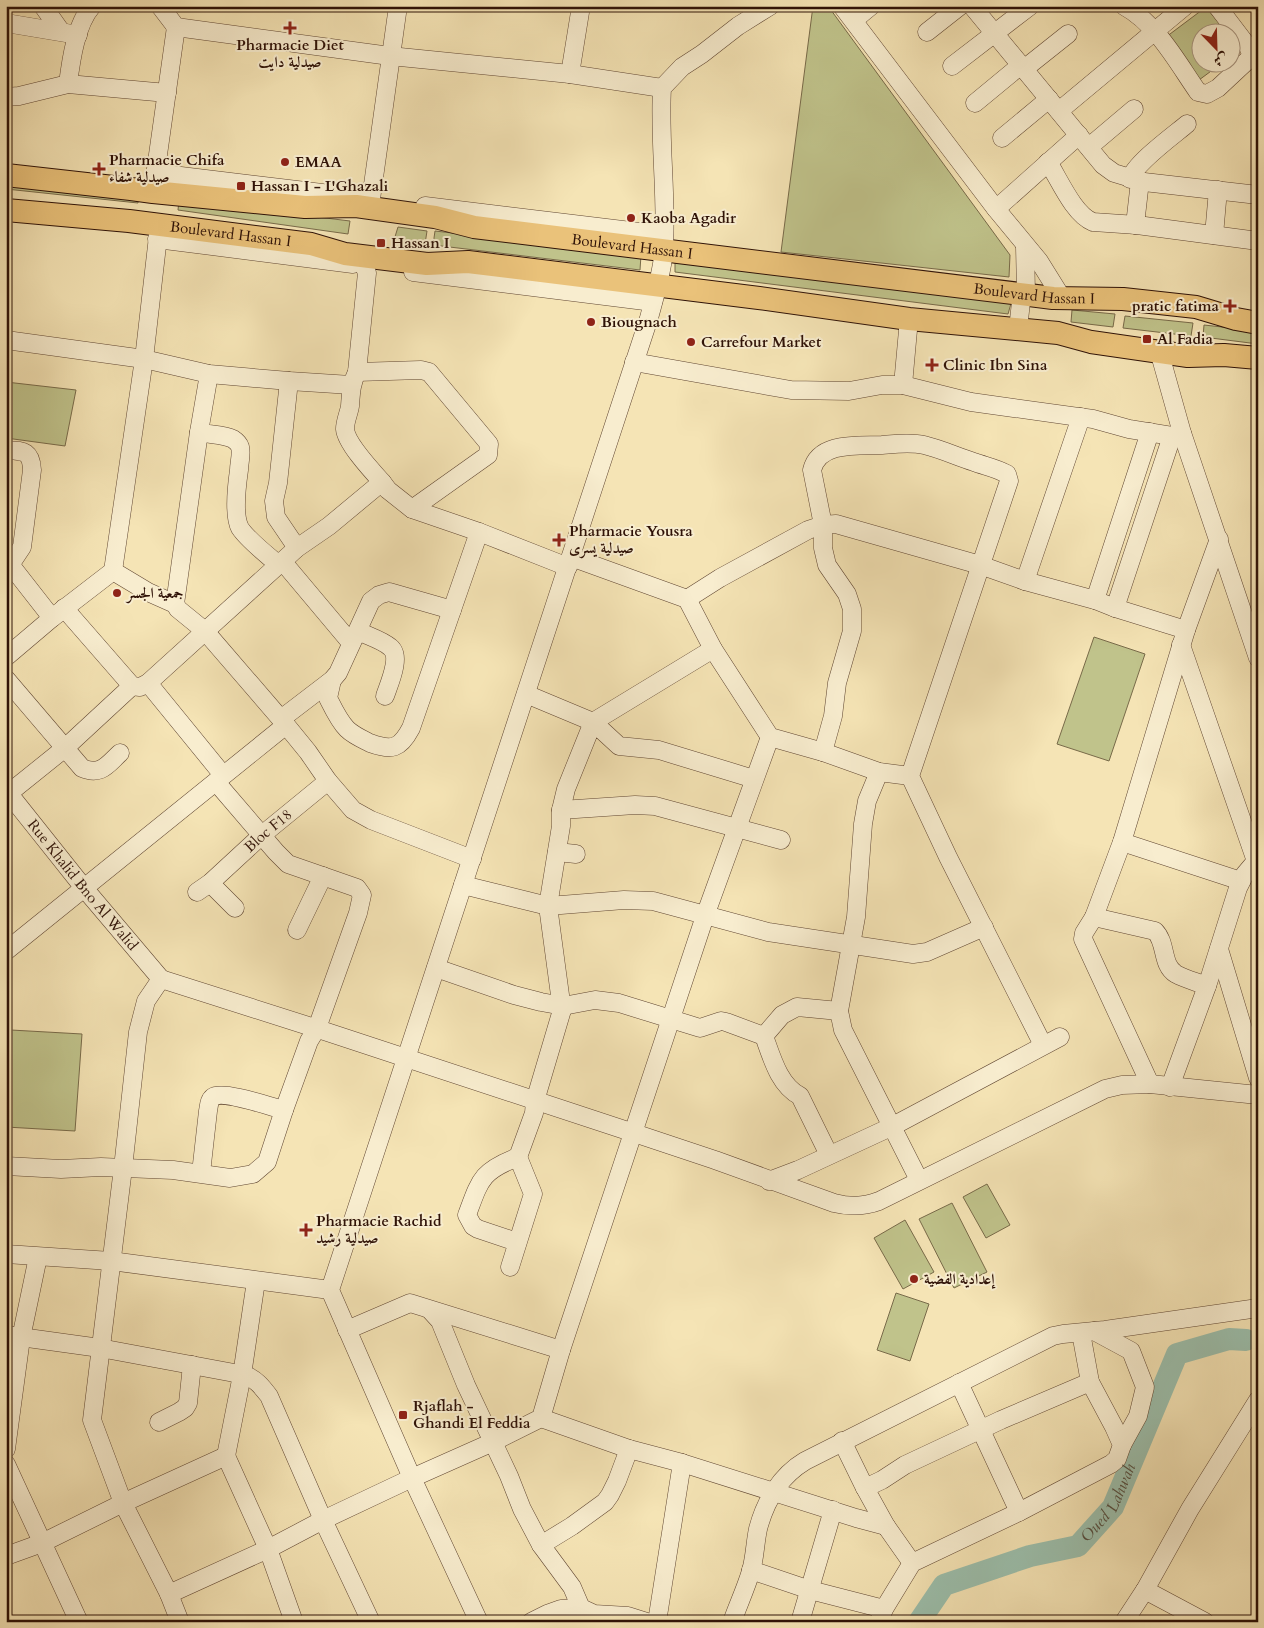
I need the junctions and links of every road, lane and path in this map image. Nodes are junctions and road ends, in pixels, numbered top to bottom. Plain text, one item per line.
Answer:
1 (43, 6) edge
2 (92, 6) edge
3 (160, 6) edge
4 (398, 6) edge
5 (581, 6) edge
6 (770, 6) edge
7 (842, 6) edge
8 (871, 6) edge
9 (960, 6) edge
10 (972, 6) edge
11 (1030, 6) edge
12 (1124, 6) edge
13 (1185, 6) edge
14 (1216, 6) edge
15 (854, 20) junction
16 (6, 23) edge
17 (176, 27) junction
18 (60, 30) junction
19 (927, 32) dead end
20 (1155, 32) junction
21 (78, 34) junction
22 (995, 34) junction
23 (1068, 34) dead end
24 (390, 56) junction
25 (952, 66) dead end
26 (1022, 67) junction
27 (570, 74) junction
28 (68, 84) junction
29 (662, 88) junction
30 (167, 93) junction
31 (6, 97) edge
32 (975, 103) dead end
33 (1054, 105) junction
34 (1134, 109) dead end
35 (1187, 124) dead end
36 (1002, 138) dead end
37 (1084, 141) junction
38 (1048, 162) junction
39 (6, 175) edge
40 (1135, 180) junction
41 (154, 183) junction
42 (1218, 190) junction
43 (1258, 195) edge
44 (371, 199) junction
45 (996, 209) junction
46 (6, 210) edge
47 (1135, 225) junction
48 (158, 232) junction
49 (1214, 235) junction
50 (1258, 241) edge
51 (664, 242) junction
52 (1025, 246) junction
53 (362, 261) junction
54 (655, 294) junction
55 (1026, 294) junction
56 (1062, 298) junction
57 (909, 318) junction
58 (1258, 323) edge
59 (1018, 329) junction
60 (6, 340) edge
61 (1158, 351) junction
62 (1258, 358) edge
63 (144, 359) junction
64 (634, 362) junction
65 (209, 374) junction
66 (354, 378) junction
67 (289, 381) junction
68 (903, 385) junction
69 (1081, 417) junction
70 (199, 432) junction
71 (1150, 432) junction
72 (1177, 434) junction
73 (6, 450) edge
74 (382, 482) junction
75 (412, 509) junction
76 (823, 525) junction
77 (479, 532) junction
78 (1219, 539) junction
79 (297, 548) junction
80 (569, 562) junction
81 (7, 564) edge
82 (281, 564) junction
83 (980, 564) junction
84 (113, 571) junction
85 (1024, 581) junction
86 (687, 599) junction
87 (1095, 600) junction
88 (175, 604) junction
89 (1115, 608) junction
90 (452, 610) junction
91 (58, 613) junction
92 (205, 631) junction
93 (354, 637) junction
94 (1183, 638) junction
95 (713, 649) junction
96 (6, 657) edge
97 (1258, 658) edge
98 (6, 679) edge
99 (332, 680) junction
100 (140, 685) junction
101 (526, 694) junction
102 (384, 696) dead end
103 (283, 722) junction
104 (593, 722) junction
105 (770, 737) junction
106 (66, 748) junction
107 (823, 752) junction
108 (120, 754) dead end
109 (879, 772) junction
110 (910, 776) junction
111 (220, 778) junction
112 (754, 779) junction
113 (328, 781) junction
114 (8, 792) edge
115 (561, 810) junction
116 (736, 828) junction
117 (262, 835) junction
118 (1253, 839) edge
119 (781, 840) dead end
120 (1122, 842) junction
121 (557, 852) junction
122 (576, 854) dead end
123 (472, 859) junction
124 (1257, 864) edge
125 (323, 876) junction
126 (1242, 881) junction
127 (463, 885) junction
128 (84, 888) junction
129 (548, 906) junction
130 (235, 908) dead end
131 (705, 916) junction
132 (1094, 917) junction
133 (984, 927) junction
134 (296, 930) dead end
135 (851, 944) junction
136 (1218, 949) junction
137 (6, 951) edge
138 (436, 968) junction
139 (161, 979) junction
140 (1207, 986) junction
141 (563, 1006) junction
142 (839, 1011) junction
143 (672, 1018) junction
144 (317, 1028) junction
145 (764, 1036) junction
146 (1060, 1037) dead end
147 (1043, 1045) junction
148 (405, 1058) junction
149 (1258, 1078) edge
150 (1150, 1084) junction
151 (1170, 1087) junction
152 (1258, 1095) edge
153 (535, 1100) junction
154 (284, 1110) junction
155 (893, 1126) junction
156 (634, 1133) junction
157 (829, 1155) junction
158 (518, 1157) junction
159 (6, 1166) edge
160 (123, 1168) junction
161 (201, 1173) junction
162 (919, 1180) junction
163 (769, 1181) junction
164 (518, 1242) junction
165 (6, 1254) edge
166 (38, 1257) junction
167 (111, 1261) junction
168 (510, 1267) dead end
169 (256, 1281) junction
170 (330, 1290) junction
171 (1258, 1308) edge
172 (430, 1310) junction
173 (347, 1330) junction
174 (1088, 1332) junction
175 (14, 1337) edge
176 (100, 1348) junction
177 (561, 1350) junction
178 (192, 1366) junction
179 (242, 1375) junction
180 (1090, 1382) junction
181 (959, 1383) junction
182 (1257, 1403) edge
183 (541, 1418) junction
184 (160, 1422) dead end
185 (981, 1430) junction
186 (842, 1441) junction
187 (493, 1442) junction
188 (1122, 1445) junction
189 (629, 1449) junction
190 (6, 1450) edge
191 (226, 1456) junction
192 (682, 1463) junction
193 (6, 1464) edge
194 (412, 1478) junction
195 (865, 1488) junction
196 (774, 1493) junction
197 (123, 1503) junction
198 (833, 1510) junction
199 (1020, 1512) junction
200 (324, 1520) junction
201 (886, 1526) junction
202 (42, 1543) junction
203 (541, 1545) junction
204 (268, 1549) junction
205 (6, 1556) edge
206 (912, 1563) junction
207 (751, 1570) junction
208 (810, 1590) junction
209 (1145, 1590) junction
210 (169, 1594) junction
211 (581, 1608) junction
212 (882, 1616) edge
213 (79, 1622) edge
214 (180, 1622) edge
215 (294, 1622) edge
216 (372, 1622) edge
217 (479, 1622) edge
218 (531, 1622) edge
219 (647, 1622) edge
220 (657, 1622) edge
221 (732, 1622) edge
222 (800, 1622) edge
223 (1124, 1622) edge
224 (1205, 1622) edge

1 - 18 street
2 - 21 street
3 - 17 street
4 - 24 street
5 - 27 street
6 - 29 street
7 - 15 street
8 - 15 street
9 - 19 street
10 - 22 street
11 - 22 street
12 - 20 street
13 - 20 street
14 - 20 street
15 - 45 street
16 - 18 street
17 - 24 street
17 - 30 street
18 - 21 street
20 - 33 street
21 - 28 street
22 - 25 street
22 - 26 street
23 - 26 street
24 - 27 street
24 - 44 street
26 - 32 street
26 - 33 street
27 - 29 street
28 - 30 street
28 - 31 street
29 - 51 street
30 - 41 street
33 - 36 street
33 - 37 street
34 - 37 street
35 - 40 street
37 - 38 street
37 - 40 street
38 - 45 street
38 - 47 street
39 - 41 main road, Boulevard Hassan I
40 - 42 street
40 - 47 street
41 - 44 street
41 - 51 main road, Boulevard Hassan I
42 - 43 street
42 - 49 street
44 - 51 street
45 - 52 street
46 - 48 main road, Boulevard Hassan I
47 - 49 street
48 - 53 main road, Boulevard Hassan I
48 - 63 street
49 - 50 street
51 - 54 street
51 - 55 main road, Boulevard Hassan I
52 - 55 street
52 - 56 street
53 - 54 main road, Boulevard Hassan I
53 - 66 street
54 - 57 main road, Boulevard Hassan I
54 - 64 street
55 - 56 main road, Boulevard Hassan I
55 - 59 street
56 - 58 main road, Boulevard Hassan I
57 - 59 main road, Boulevard Hassan I
57 - 68 street
59 - 61 main road, Boulevard Hassan I
60 - 63 street
61 - 62 main road, Boulevard Hassan I
61 - 72 street
63 - 65 street
63 - 84 street
64 - 68 street
64 - 80 street
65 - 67 street
65 - 70 street
66 - 67 street
66 - 74 street
66 - 75 street
67 - 79 street
68 - 69 street
69 - 71 street
69 - 85 street
70 - 82 street
70 - 88 street
71 - 72 street
71 - 87 street
72 - 78 street
72 - 89 street
73 - 81 street
74 - 75 street
74 - 79 street
75 - 77 street
76 - 83 street
76 - 83 street
76 - 86 street
76 - 107 street
77 - 80 street
77 - 90 street
78 - 94 street
78 - 97 street
79 - 82 street
80 - 86 street
80 - 101 street
81 - 91 street
82 - 92 street
82 - 93 street
83 - 85 street
83 - 110 street
84 - 88 street
84 - 91 street
85 - 87 street
86 - 95 street
87 - 89 street
88 - 92 street
89 - 94 street
90 - 93 street
90 - 99 street
91 - 96 street
91 - 100 street
92 - 100 street
92 - 103 street
93 - 99 street
93 - 102 street
94 - 118 street
94 - 120 street
95 - 104 street
95 - 105 street
98 - 106 street
99 - 103 street
100 - 106 street
100 - 111 street
101 - 104 street
101 - 123 street
103 - 111 street
103 - 113 street
104 - 112 street
104 - 115 street
105 - 107 street
105 - 112 street
106 - 108 street
106 - 114 street
107 - 109 street
109 - 110 street
109 - 135 street
110 - 133 street
111 - 117 street
111 - 128 street
112 - 116 street
113 - 117 street, Bloc F18
113 - 123 street
114 - 128 street, Rue Khalid Bno Al Walid
115 - 116 street
115 - 121 street
116 - 119 street
116 - 131 street
117 - 125 street
117 - 130 street, Bloc F18
118 - 124 street
120 - 126 street
120 - 132 street
121 - 122 street
121 - 129 street
123 - 127 street
124 - 126 street
125 - 134 street
125 - 144 street
126 - 136 street
127 - 129 street
127 - 138 street
128 - 137 street
128 - 139 street, Rue Khalid Bno Al Walid
129 - 131 street
129 - 141 street
131 - 135 street
131 - 143 street
132 - 140 street
132 - 150 street
133 - 135 street
133 - 147 street
135 - 142 street
136 - 140 street
136 - 149 street
138 - 141 street
138 - 148 street
139 - 144 street
139 - 160 street
140 - 151 street
141 - 143 street
141 - 153 street
142 - 145 street
142 - 155 street
143 - 145 street
143 - 156 street
144 - 148 street
144 - 154 street
145 - 157 street
146 - 147 street
147 - 155 street
148 - 153 street
148 - 170 street
150 - 151 street
150 - 162 street
151 - 152 street
153 - 156 street
153 - 158 street
154 - 161 street
154 - 161 street
155 - 157 street
155 - 162 street
156 - 163 street
156 - 177 street
157 - 163 street
158 - 164 street
158 - 164 street
159 - 160 street
160 - 161 street
160 - 167 street
162 - 163 street
164 - 168 street
165 - 166 street
166 - 167 street
166 - 175 street
167 - 169 street
167 - 176 street
169 - 170 street
169 - 179 street
170 - 173 street
171 - 174 street
172 - 173 street
172 - 177 street
172 - 187 street
173 - 194 street
174 - 180 street
174 - 181 street
174 - 188 street
175 - 176 street
175 - 190 street
176 - 178 street
176 - 197 street
177 - 183 street
178 - 179 street
178 - 184 street
179 - 191 street
179 - 200 street
180 - 185 street
180 - 188 street
181 - 185 street
181 - 186 street
182 - 209 street
183 - 187 street
183 - 189 street
185 - 195 street
185 - 199 street
186 - 195 street
186 - 196 street
187 - 194 street
187 - 203 street
188 - 199 street
189 - 192 street
189 - 203 street
191 - 197 street
191 - 204 street
192 - 196 street
192 - 220 street
193 - 202 street
194 - 200 street
194 - 217 street
195 - 201 street
196 - 198 street
196 - 207 street
197 - 202 street
197 - 210 street
198 - 201 street
198 - 208 street
199 - 206 street
200 - 204 street
200 - 216 street
201 - 206 street
202 - 205 street
202 - 213 street
203 - 211 street
204 - 210 street
204 - 215 street
206 - 212 street
207 - 208 street
207 - 221 street
208 - 212 street
208 - 222 street
209 - 223 street
209 - 224 street
210 - 214 street
211 - 218 street
211 - 219 street

